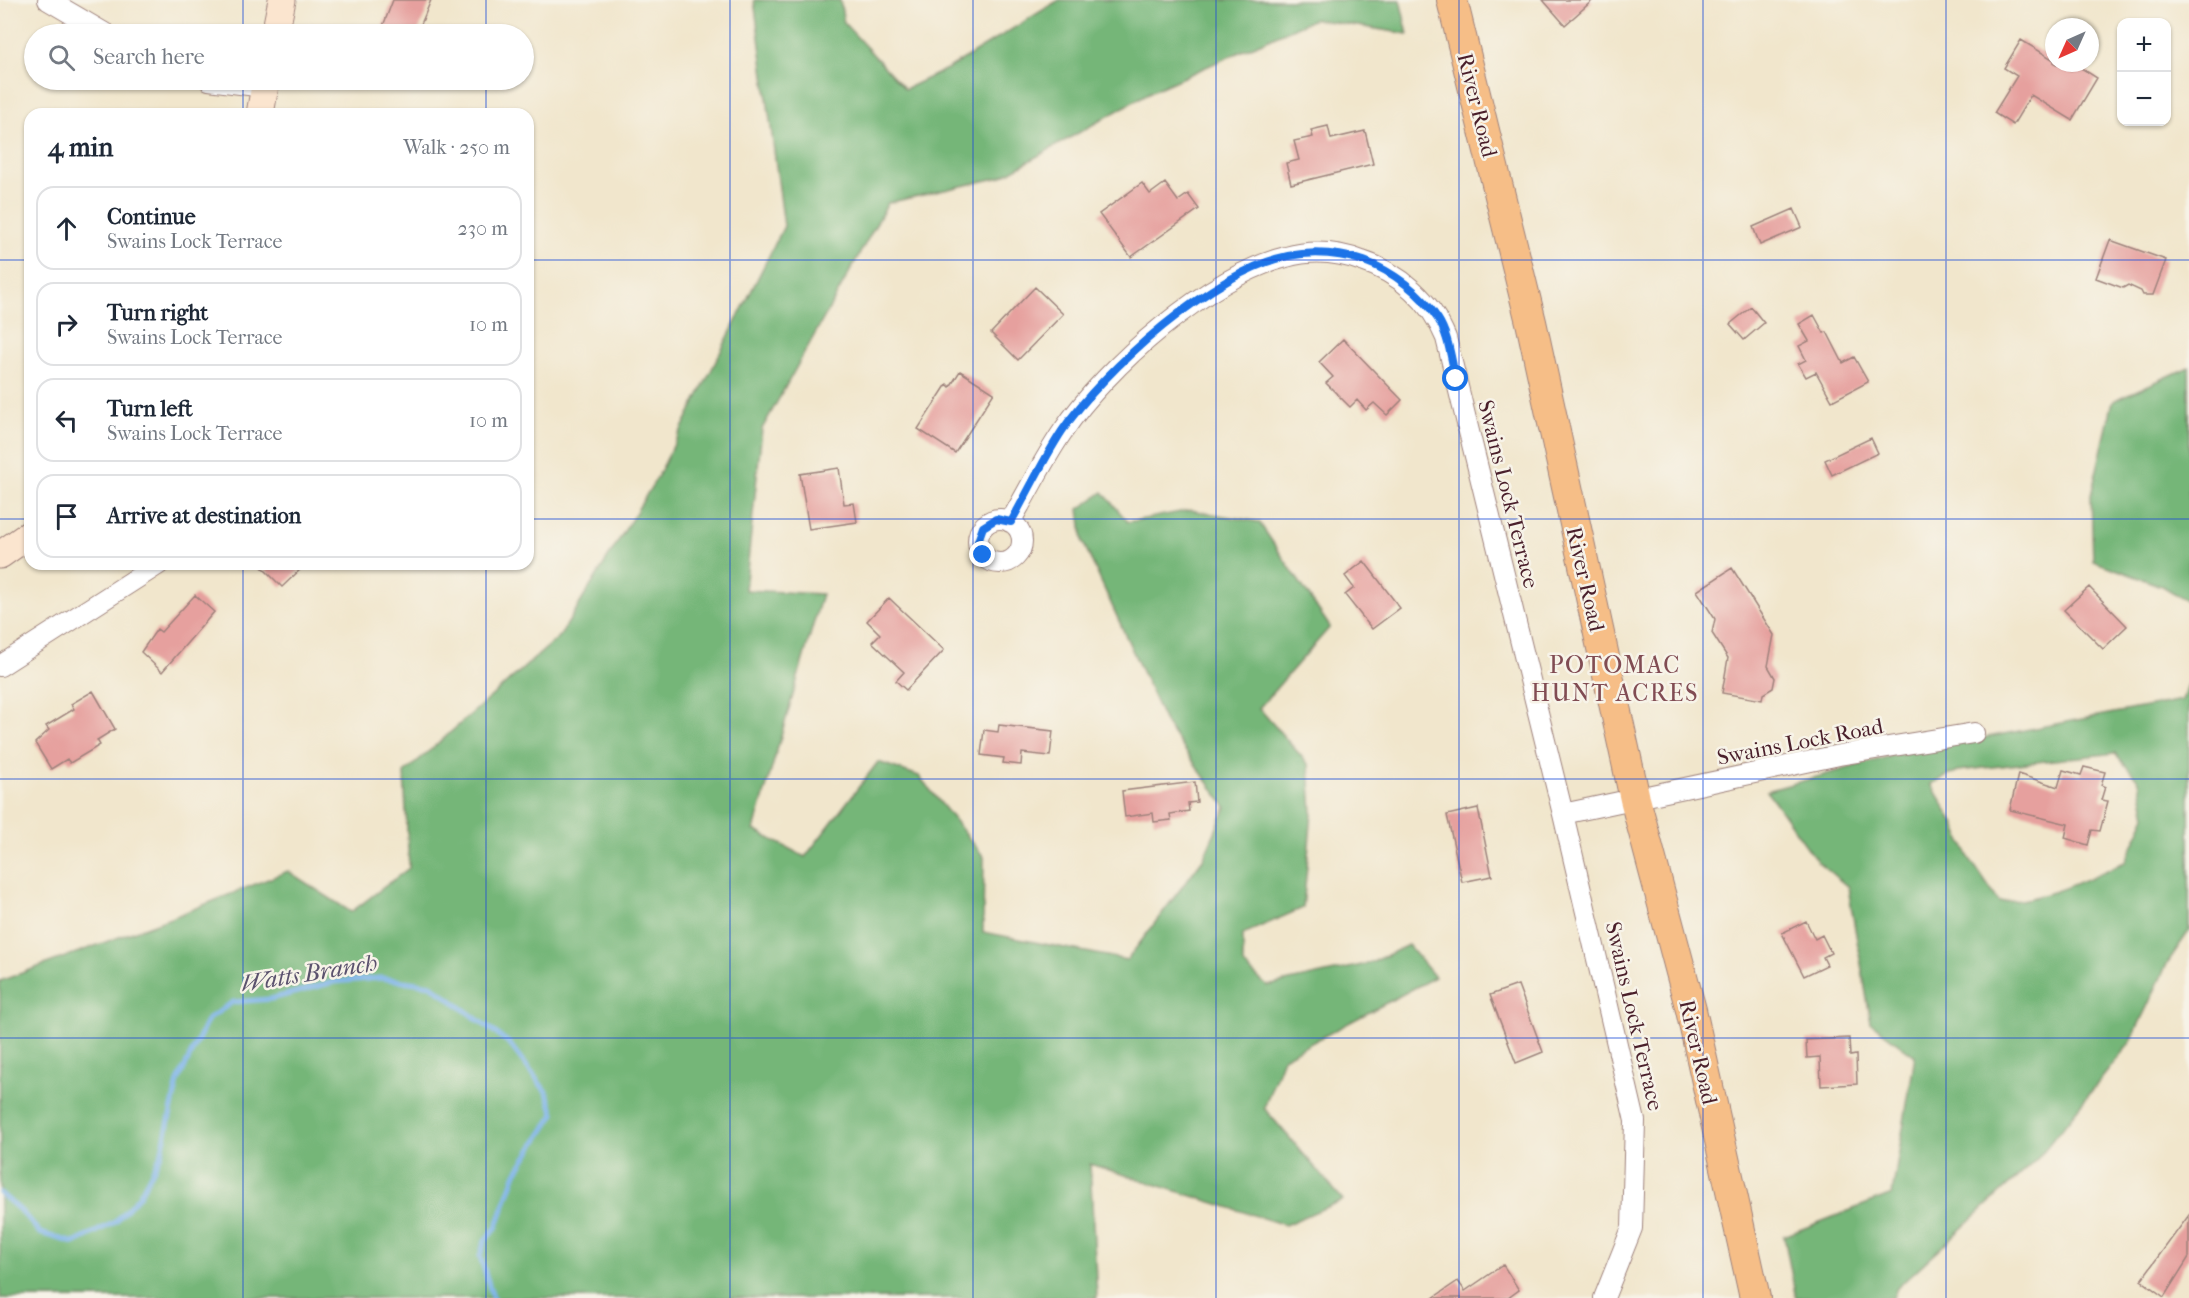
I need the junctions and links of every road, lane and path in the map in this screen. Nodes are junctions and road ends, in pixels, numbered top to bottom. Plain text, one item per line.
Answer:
1 (48, 0) edge
2 (282, 0) edge
3 (1452, 0) edge
4 (89, 24) edge
5 (277, 24) edge
6 (264, 90) edge
7 (261, 108) edge
8 (1011, 522) dead end
9 (24, 538) edge
10 (0, 555) edge
11 (150, 570) edge
12 (0, 666) edge
13 (1974, 733) dead end
14 (1635, 799) junction
15 (1563, 813) junction
16 (1604, 1298) edge
17 (1755, 1298) edge

1 - 4 street
2 - 5 main road
3 - 14 main road, River Road
6 - 7 main road
8 - 15 street, Swains Lock Terrace
9 - 10 main road
11 - 12 street
13 - 14 street, Swains Lock Road
14 - 15 street
14 - 17 main road, River Road
15 - 16 street, Swains Lock Terrace

